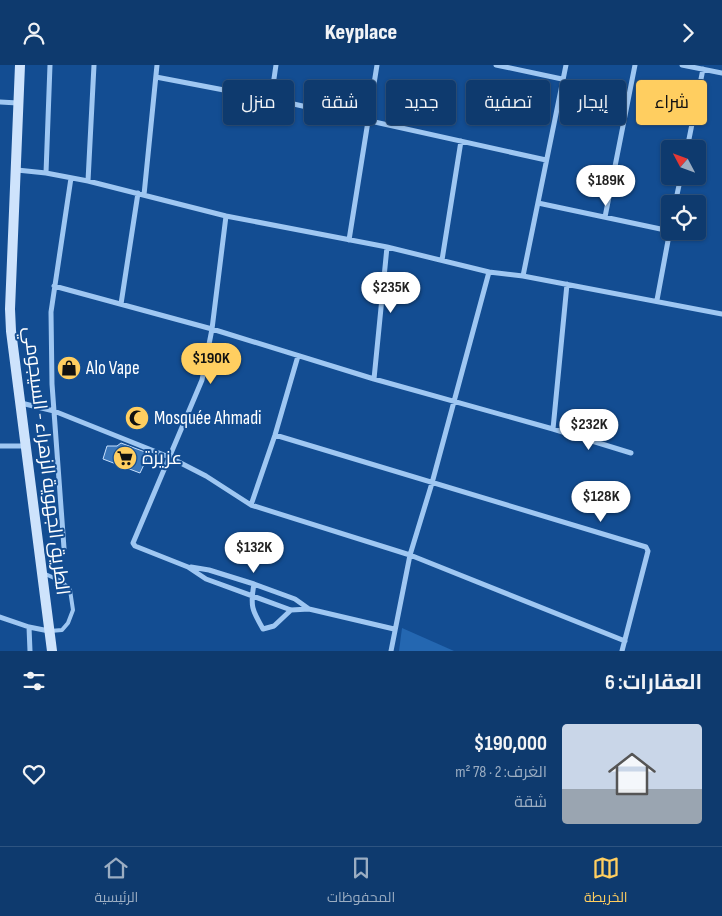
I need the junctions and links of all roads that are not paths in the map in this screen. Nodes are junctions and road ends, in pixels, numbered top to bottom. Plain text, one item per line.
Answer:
1 (20, 65) edge
2 (50, 65) edge
3 (94, 65) edge
4 (157, 65) edge
5 (276, 65) edge
6 (377, 65) edge
7 (496, 65) edge
8 (566, 65) edge
9 (635, 65) edge
10 (682, 65) edge
11 (521, 68) edge
12 (703, 69) junction
13 (722, 73) edge
14 (156, 77) junction
15 (562, 79) junction
16 (273, 80) edge
17 (375, 80) edge
18 (223, 90) edge
19 (0, 102) edge
20 (19, 103) junction
21 (376, 123) edge
22 (367, 125) edge
23 (689, 140) edge
24 (461, 141) junction
25 (546, 160) junction
26 (17, 170) junction
27 (46, 173) junction
28 (71, 178) junction
29 (88, 181) junction
30 (138, 193) junction
31 (144, 195) junction
32 (538, 203) junction
33 (226, 216) junction
34 (605, 217) junction
35 (661, 229) edge
36 (349, 240) junction
37 (668, 240) edge
38 (387, 247) junction
39 (442, 260) junction
40 (489, 272) junction
41 (523, 276) junction
42 (567, 284) junction
43 (54, 286) junction
44 (656, 300) junction
45 (121, 304) junction
46 (722, 313) edge
47 (212, 329) junction
48 (298, 356) junction
49 (374, 379) junction
50 (454, 402) junction
51 (21, 403) junction
52 (54, 411) junction
53 (553, 429) junction
54 (275, 435) junction
55 (0, 445) edge
56 (24, 447) junction
57 (631, 453) dead end
58 (169, 457) junction
59 (432, 483) junction
60 (252, 505) junction
61 (64, 548) dead end
62 (410, 555) junction
63 (188, 567) junction
64 (43, 573) junction
65 (254, 584) junction
66 (252, 596) junction
67 (309, 609) junction
68 (292, 610) junction
69 (0, 617) edge
70 (29, 627) junction
71 (394, 629) junction
72 (49, 631) junction
73 (625, 641) junction
74 (30, 651) edge
75 (52, 651) edge
76 (391, 651) edge
77 (622, 651) edge

1 - 20 main road, الطريق الجهوية الزهراء - السيجومي
2 - 27 street
3 - 29 street
4 - 14 street
5 - 16 street
6 - 17 street
7 - 11 street
8 - 15 street
9 - 34 street
10 - 12 street
11 - 15 street
12 - 13 street
12 - 23 street
14 - 18 street
14 - 31 street
15 - 25 street
19 - 20 street
20 - 26 main road, الطريق الجهوية الزهراء - السيجومي
21 - 24 street
22 - 36 street
24 - 25 street
24 - 39 street
25 - 32 street
26 - 27 street
26 - 51 main road, الطريق الجهوية الزهراء - السيجومي
27 - 28 street
28 - 29 street
28 - 43 street
29 - 30 street
30 - 31 street
30 - 45 street
31 - 33 street
32 - 34 street
32 - 41 street
33 - 36 street
33 - 47 street
34 - 35 street
36 - 38 street
37 - 44 street
38 - 39 street
38 - 49 street
39 - 40 street
40 - 41 street
40 - 50 street
41 - 42 street
42 - 44 street
42 - 53 street
43 - 45 street
43 - 52 street
44 - 46 street
45 - 47 street
47 - 48 street
47 - 58 street
48 - 49 street
48 - 54 street
49 - 50 street
50 - 53 street
50 - 59 street
51 - 52 street
51 - 56 main road, الطريق الجهوية الزهراء - السيجومي
52 - 58 street
52 - 61 street
53 - 57 street
54 - 59 street
54 - 60 street
55 - 56 street
56 - 64 main road, الطريق الجهوية الزهراء - السيجومي
58 - 60 street
58 - 63 street
59 - 62 street
59 - 73 street
60 - 62 street
62 - 71 street
62 - 73 street
63 - 65 street
63 - 66 street
64 - 72 main road, الطريق الجهوية الزهراء - السيجومي
64 - 72 lane
65 - 66 street
65 - 67 street
66 - 68 street
66 - 68 street
67 - 68 street
67 - 71 street
69 - 70 street
70 - 72 street
70 - 74 street
71 - 76 street
72 - 75 main road, الطريق الجهوية الزهراء - السيجومي
73 - 77 street

